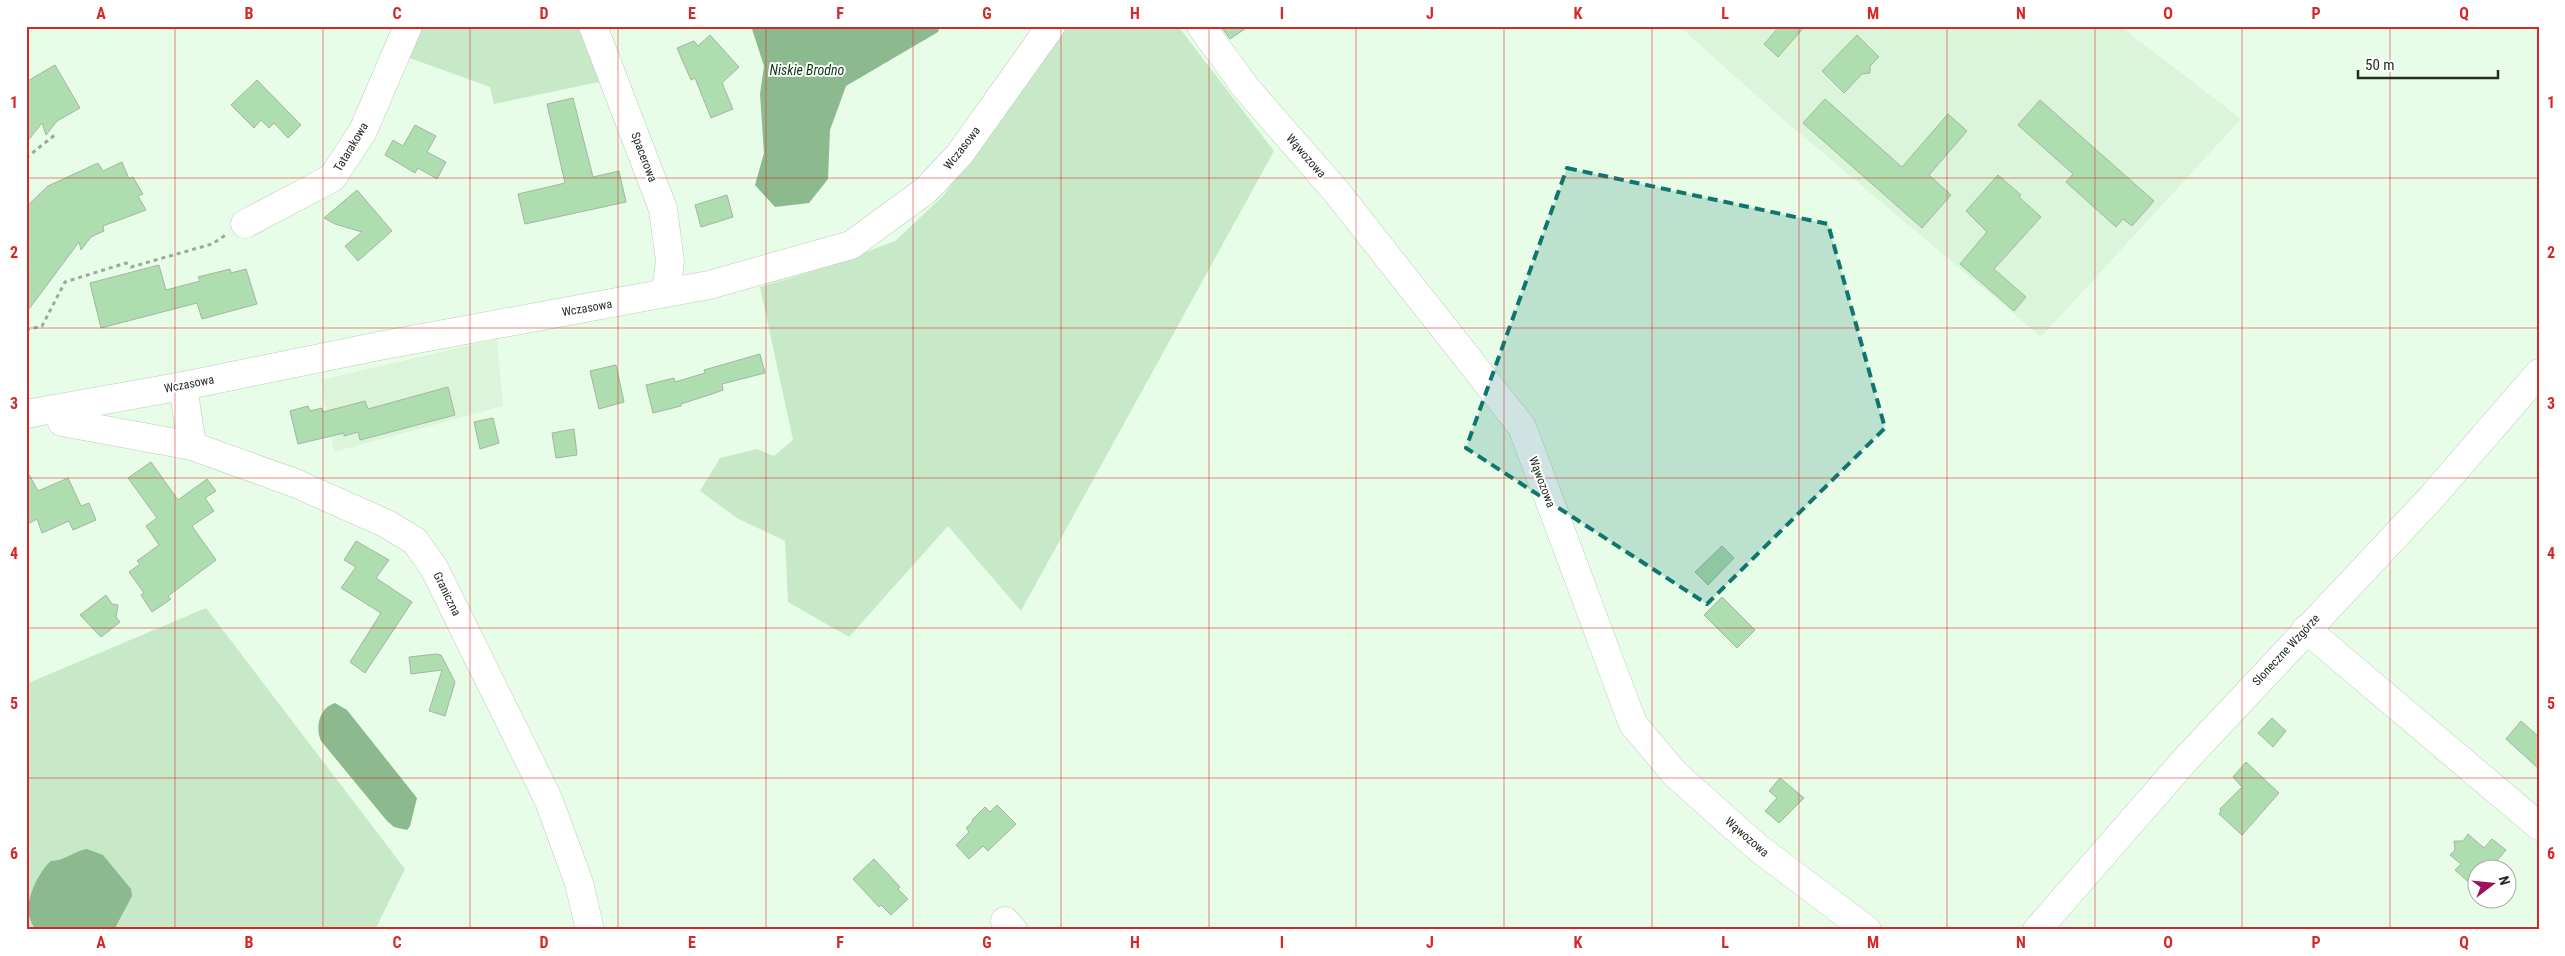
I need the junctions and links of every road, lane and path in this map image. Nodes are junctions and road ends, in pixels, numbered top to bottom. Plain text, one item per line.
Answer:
1 (408, 26) edge
2 (594, 26) edge
3 (1051, 26) edge
4 (1201, 26) edge
5 (56, 134) dead end
6 (26, 158) edge
7 (245, 224) joint
8 (666, 293) junction
9 (26, 330) edge
10 (2539, 373) edge
11 (183, 386) junction
12 (59, 409) junction
13 (26, 414) edge
14 (192, 446) junction
15 (2306, 629) junction
16 (2539, 826) edge
17 (590, 930) edge
18 (1868, 930) edge
19 (2037, 930) edge

1 - 7 street, Tatarakowa
2 - 8 street, Spacerowa
3 - 8 street, Wczasowa
4 - 18 street, Wąwozowa
5 - 6 path
7 - 9 path
8 - 11 street, Wczasowa
10 - 15 street, Słoneczne Wzgórze
11 - 12 street, Wczasowa
11 - 14 street
12 - 13 street, Wczasowa
12 - 14 street, Graniczna
14 - 17 street, Graniczna
15 - 16 street
15 - 19 street, Słoneczne Wzgórze

